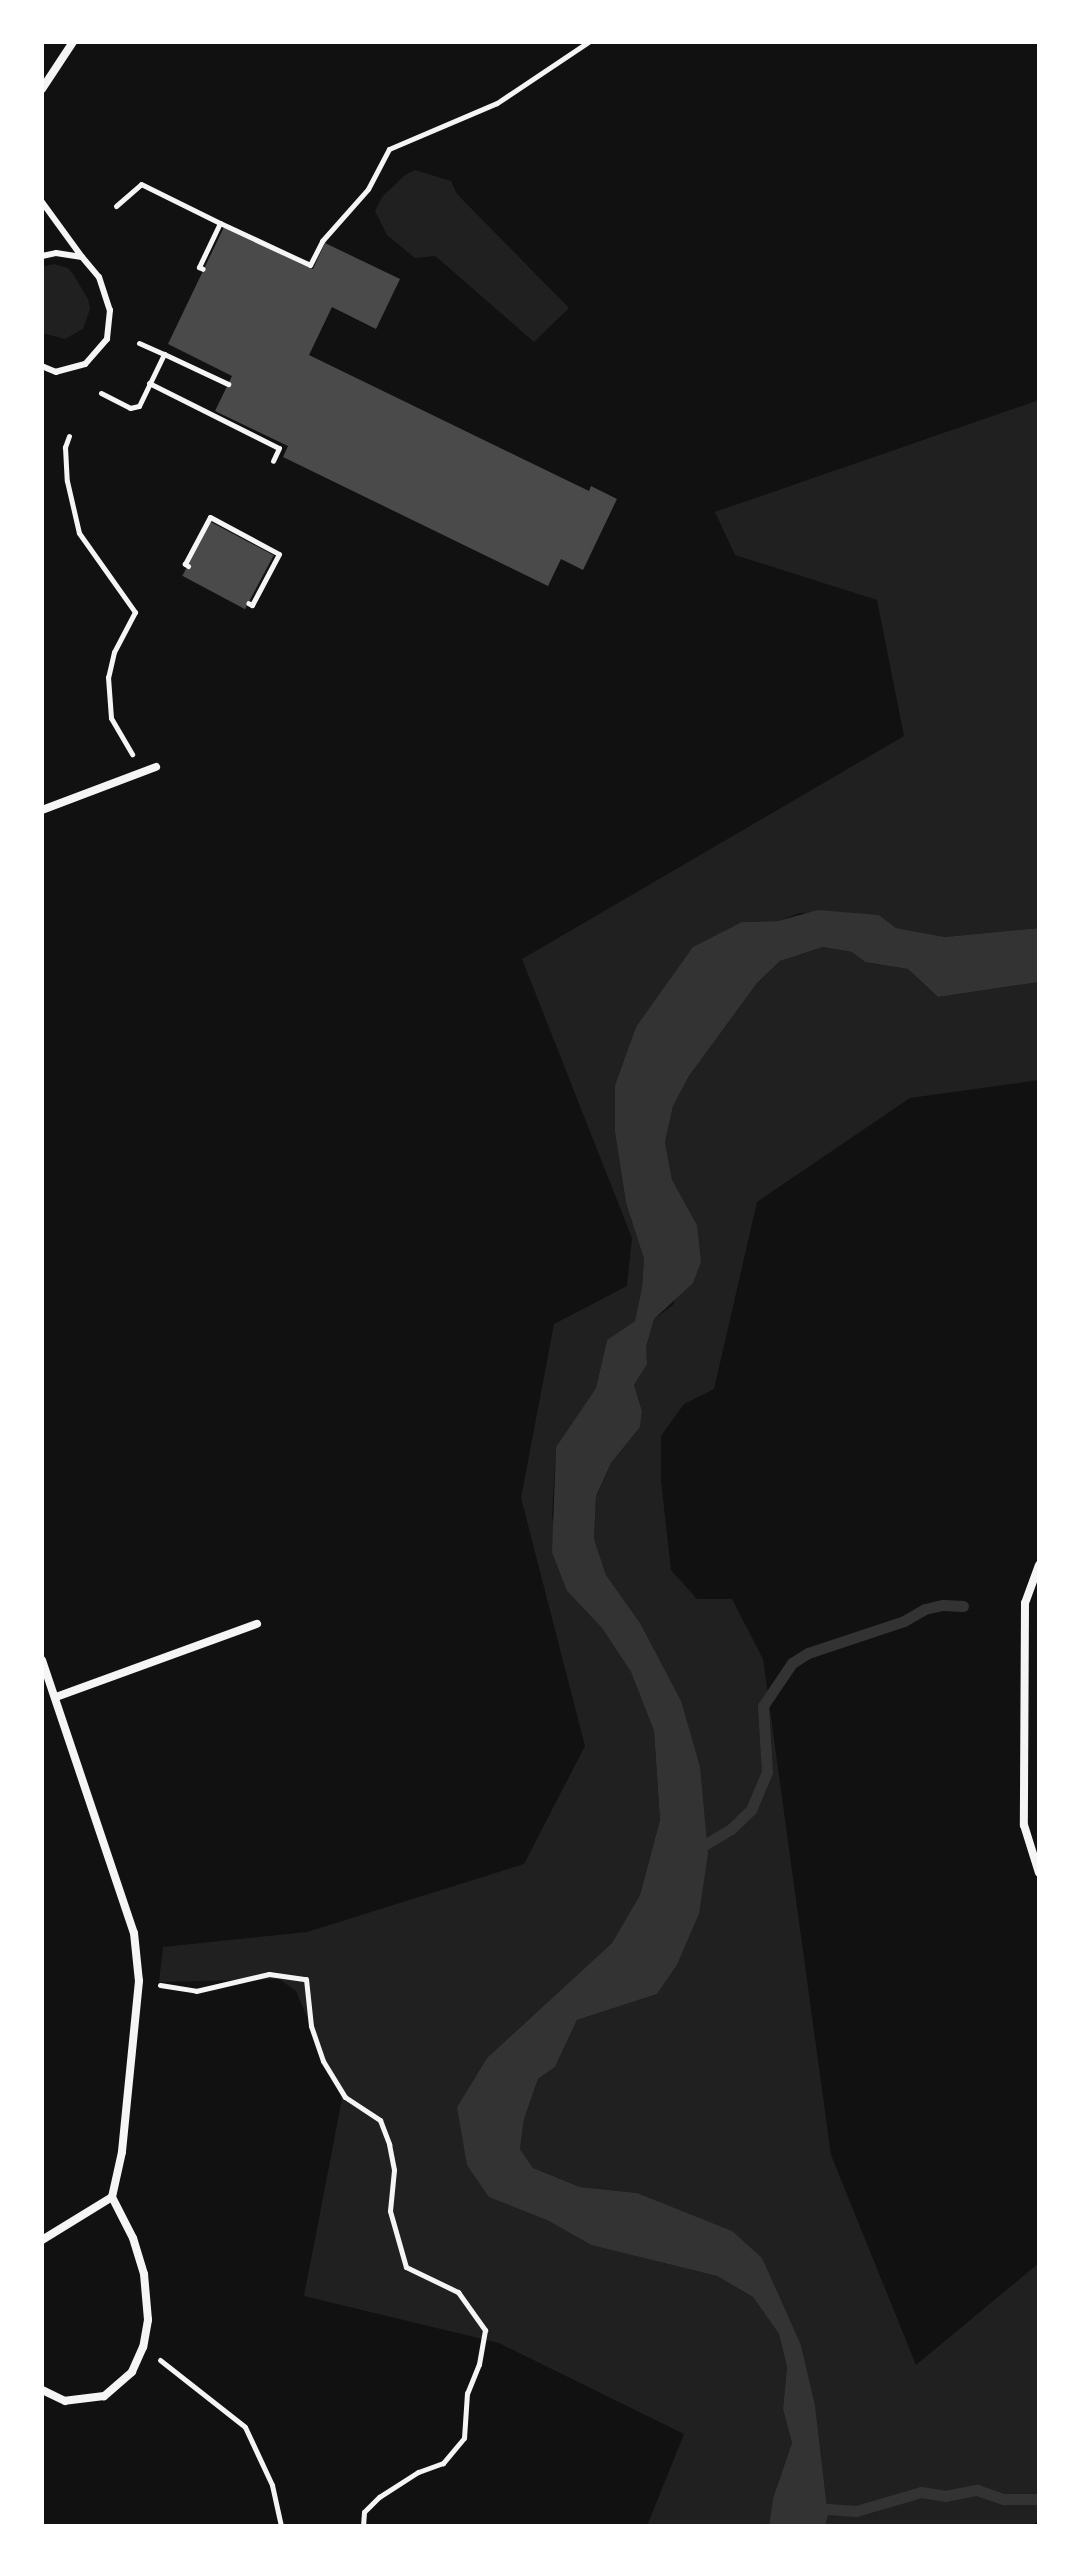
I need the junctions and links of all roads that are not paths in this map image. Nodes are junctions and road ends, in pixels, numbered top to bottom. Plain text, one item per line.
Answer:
1 (73, 42) edge
2 (42, 89) edge
3 (42, 202) edge
4 (42, 256) edge
5 (82, 257) junction
6 (42, 366) edge
7 (156, 767) dead end
8 (42, 810) edge
9 (1039, 1565) edge
10 (257, 1624) dead end
11 (42, 1660) edge
12 (56, 1697) junction
13 (1039, 1873) edge
14 (112, 2197) junction
15 (42, 2240) edge
16 (42, 2390) edge

1 - 2 street
3 - 5 lane
4 - 5 lane
5 - 6 lane
7 - 8 street
9 - 13 street
10 - 12 street
11 - 12 street
12 - 14 street
14 - 15 street
14 - 16 street

